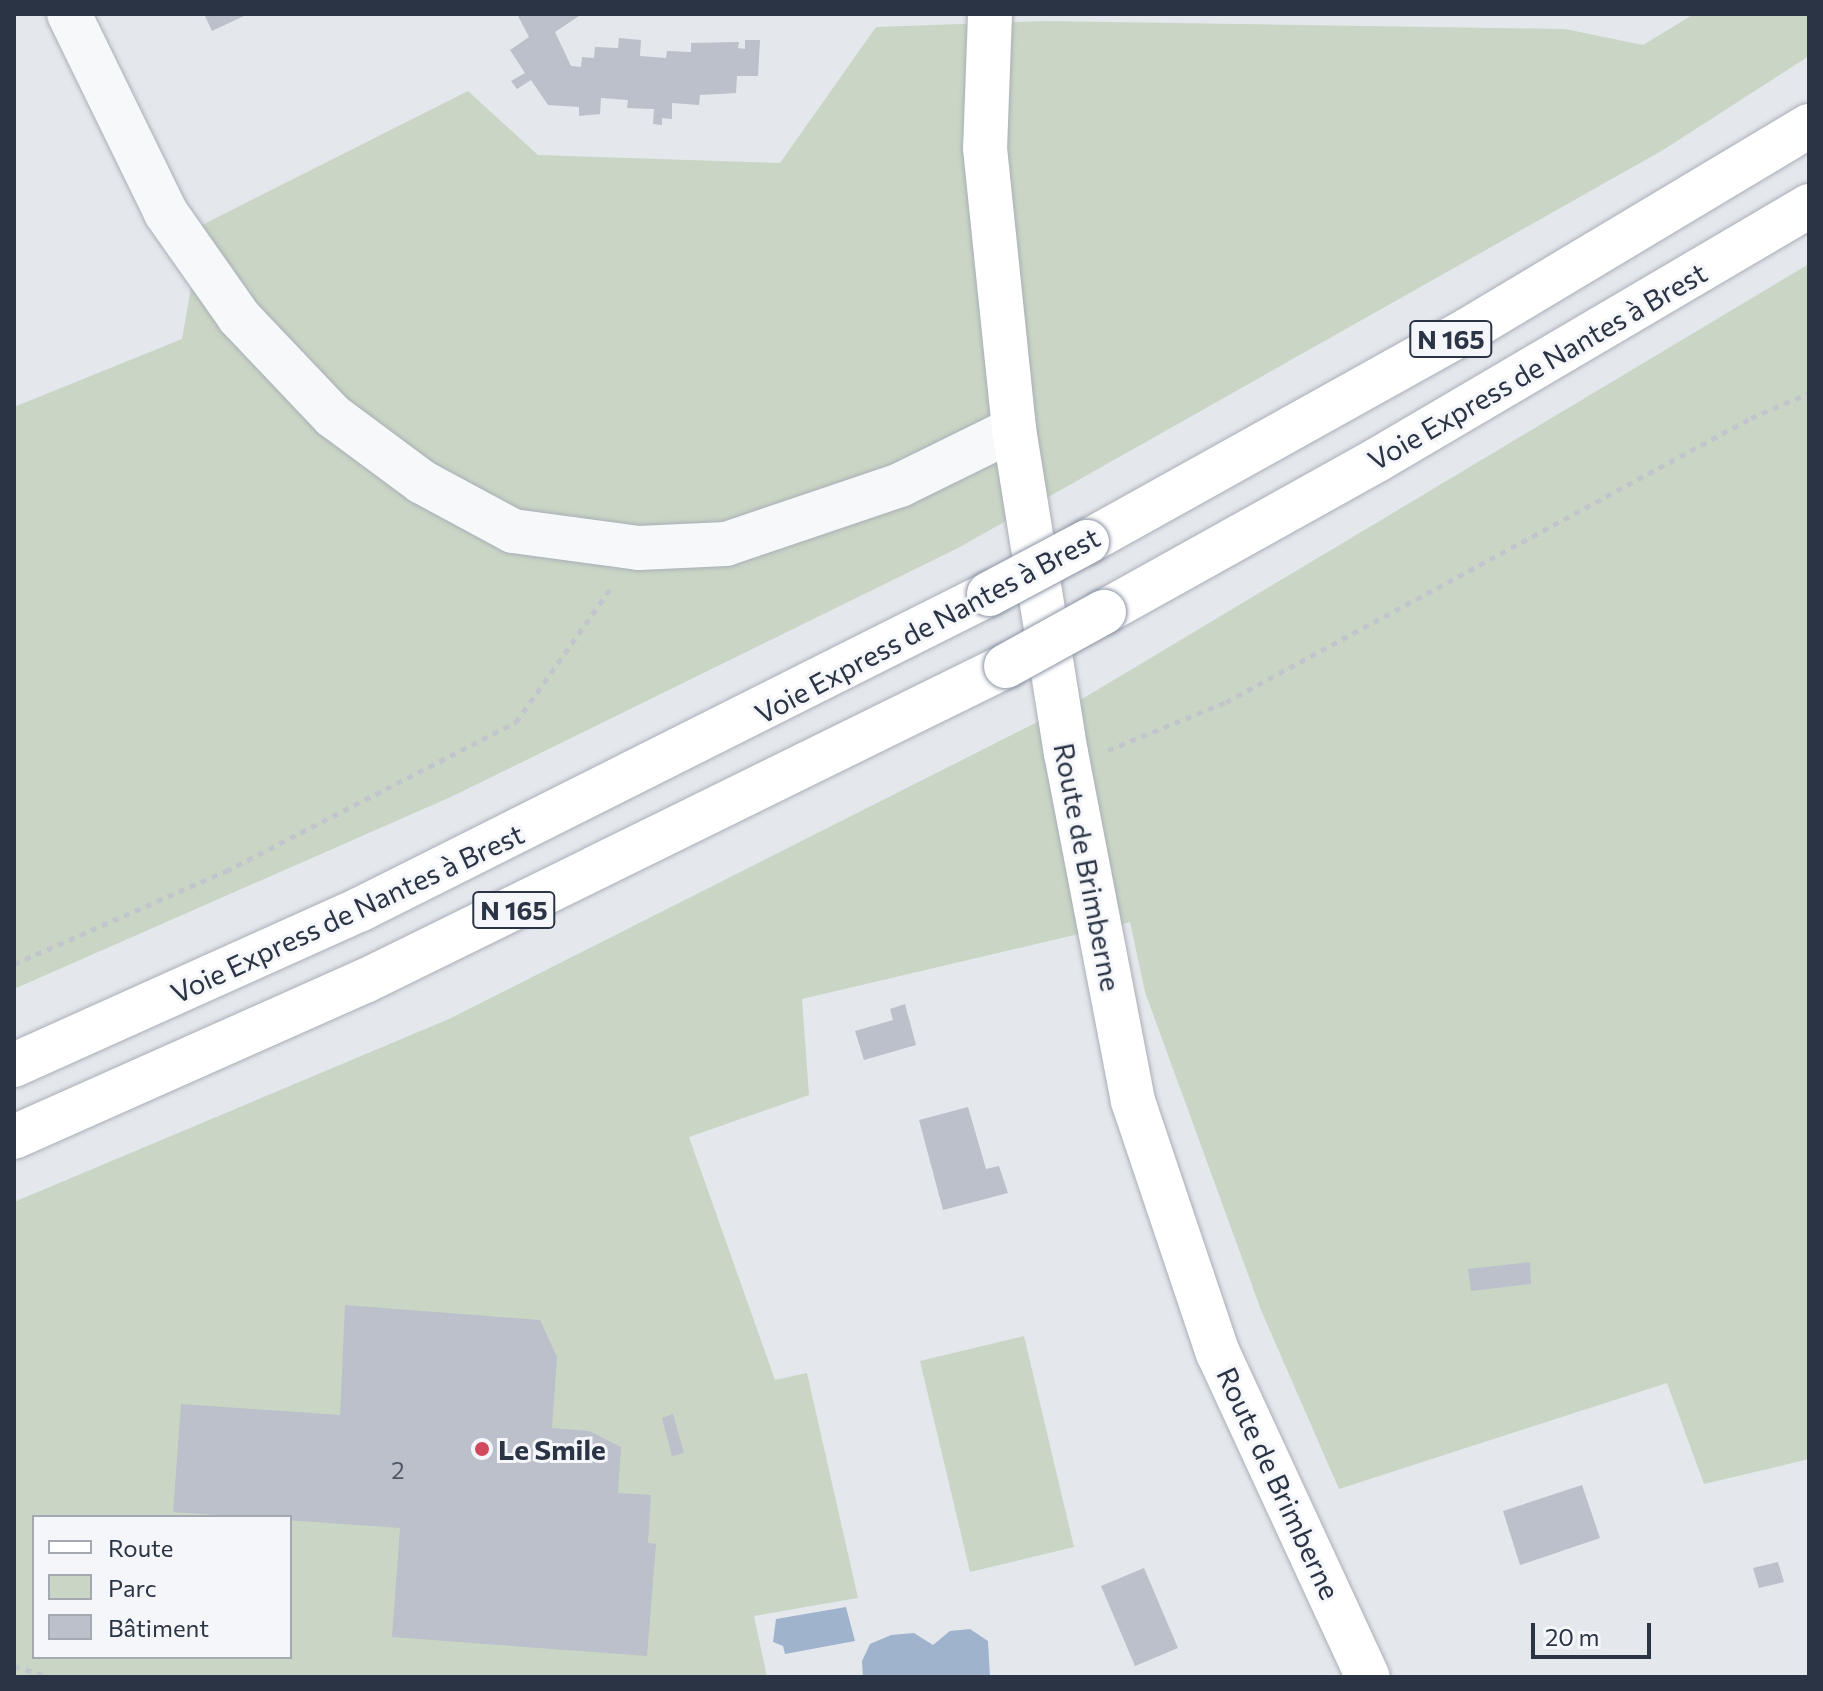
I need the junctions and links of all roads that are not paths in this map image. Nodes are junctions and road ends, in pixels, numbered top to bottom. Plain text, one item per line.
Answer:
1 (69, 14) edge
2 (990, 14) edge
3 (1809, 126) edge
4 (1809, 206) edge
5 (1014, 429) junction
6 (14, 1065) edge
7 (14, 1137) edge
8 (1368, 1677) edge

1 - 5 street
2 - 5 main road, Route de Brimberne
3 - 6 main road, Voie Express de Nantes à Brest / N 165, bridge
4 - 7 main road, Voie Express de Nantes à Brest / N 165, bridge
5 - 8 main road, Route de Brimberne

